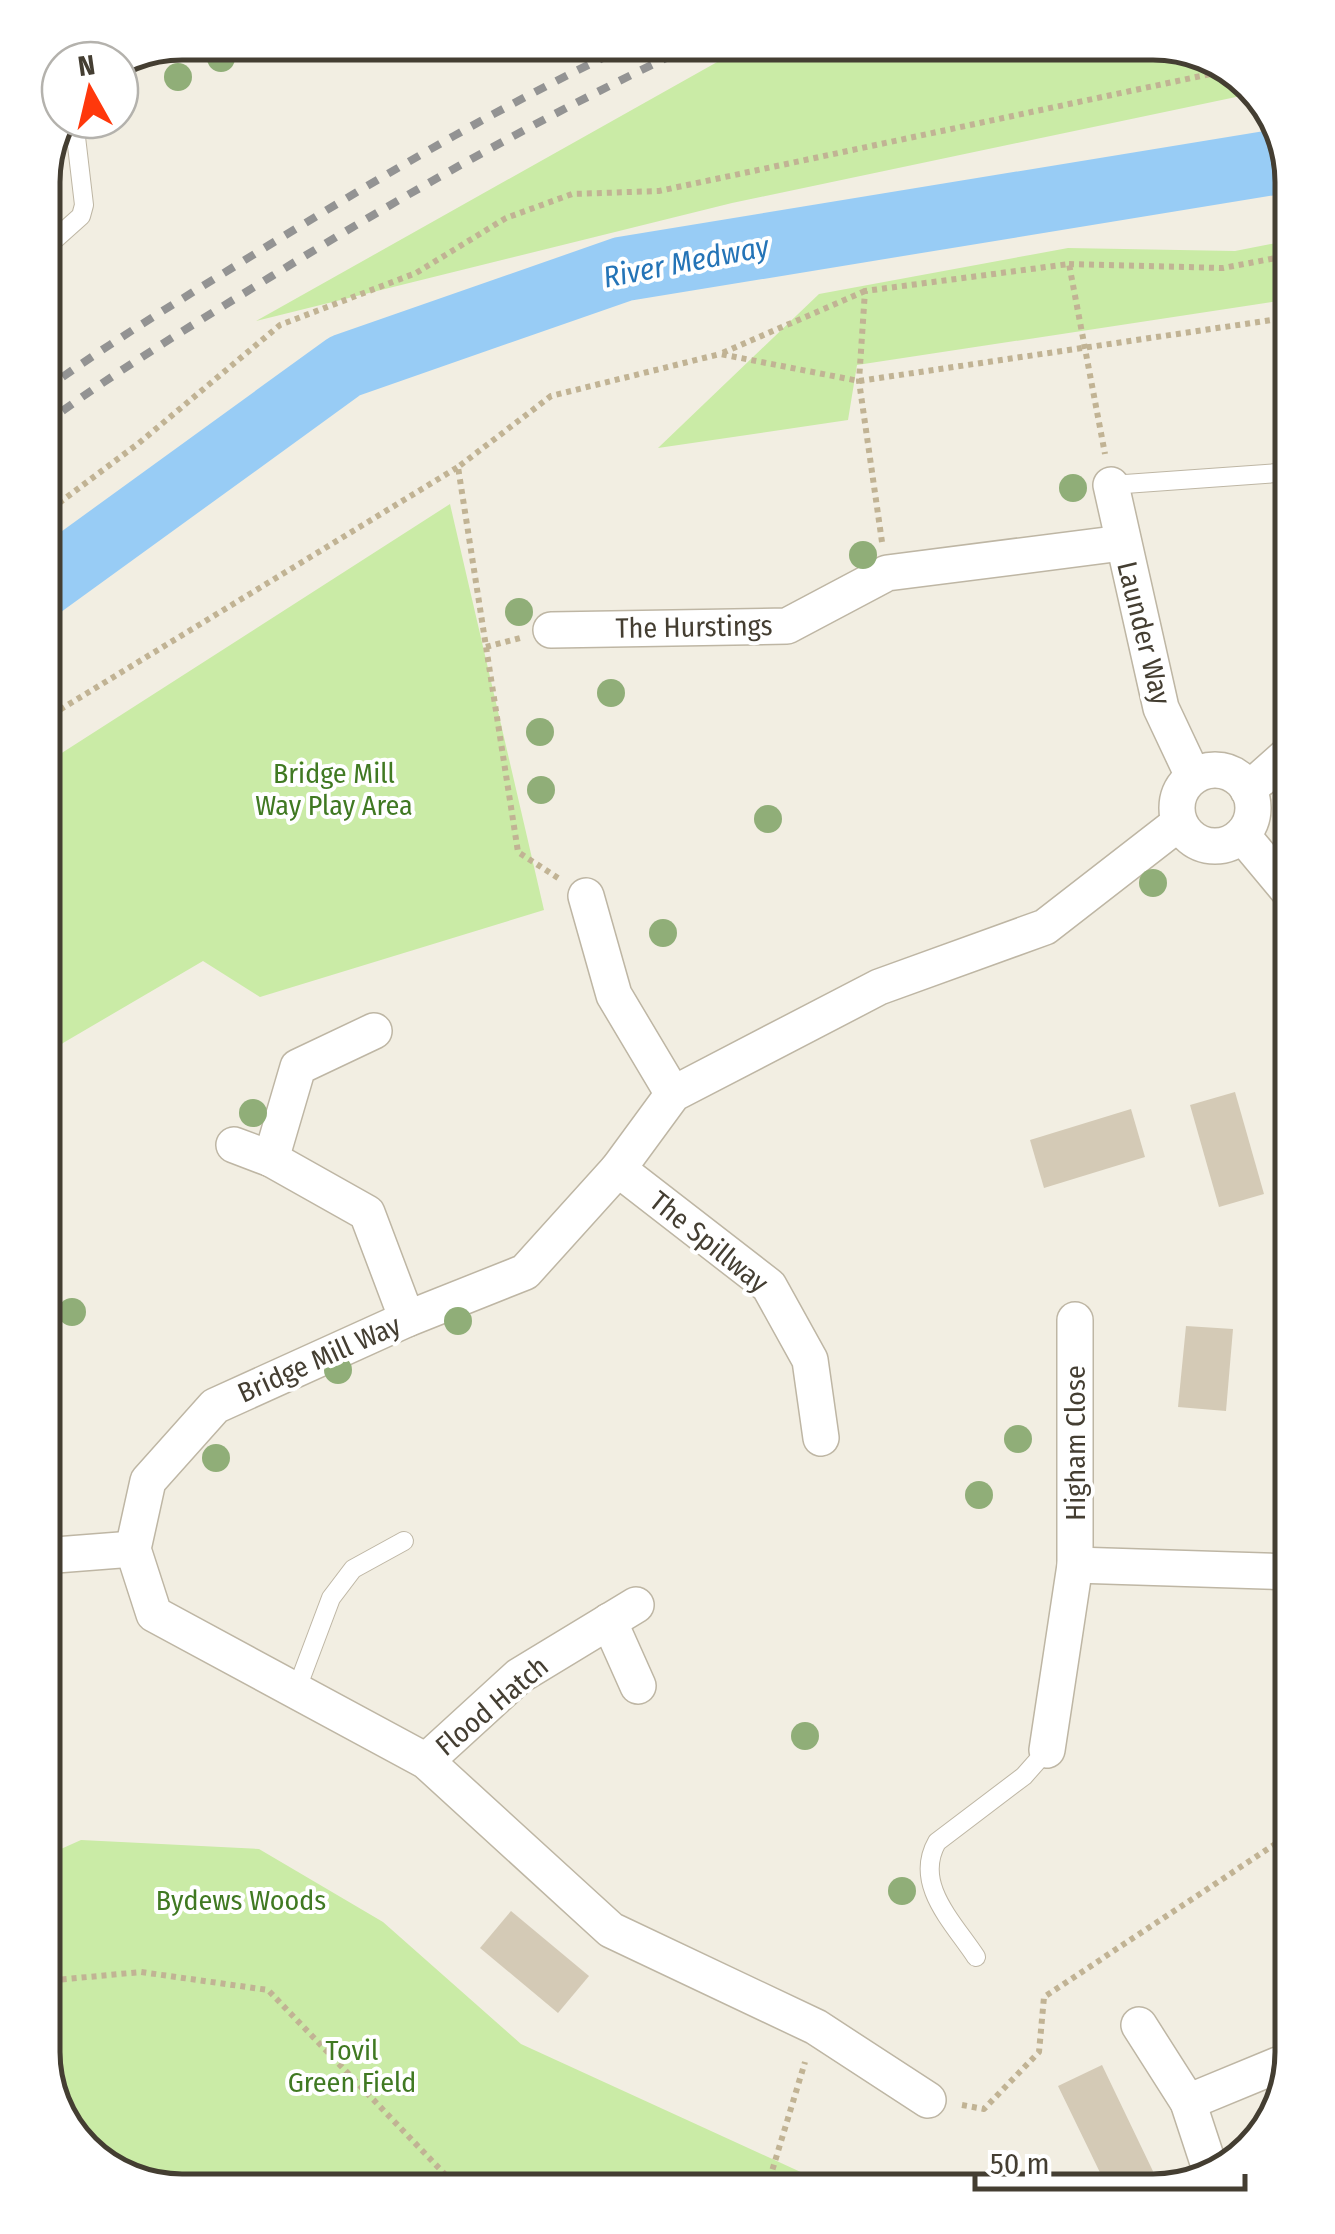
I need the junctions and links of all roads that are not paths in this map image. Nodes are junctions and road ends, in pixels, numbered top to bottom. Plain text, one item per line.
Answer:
1 (76, 140) edge
2 (60, 235) edge
3 (1275, 473) edge
4 (1111, 485) joint
5 (1122, 543) junction
6 (551, 630) dead end
7 (1275, 766) edge
8 (1193, 776) junction
9 (1248, 790) junction
10 (1179, 823) junction
11 (1242, 835) junction
12 (1275, 875) edge
13 (586, 896) road end
14 (374, 1031) dead end
15 (673, 1094) junction
16 (234, 1145) dead end
17 (271, 1159) junction
18 (618, 1169) junction
19 (407, 1319) junction
20 (1075, 1320) dead end
21 (821, 1438) dead end
22 (404, 1542) dead end
23 (133, 1549) junction
24 (60, 1555) edge
25 (1075, 1565) junction
26 (1275, 1571) edge
27 (638, 1686) dead end
28 (296, 1691) junction
29 (1048, 1750) joint
30 (426, 1761) junction
31 (976, 1957) dead end
32 (1138, 2025) dead end
33 (1274, 2067) edge
34 (928, 2100) road end
35 (1188, 2102) junction
36 (1207, 2161) edge

1 - 2 lane
3 - 4 lane
4 - 5 street, Launder Way
5 - 6 street, The Hurstings
5 - 8 street, Launder Way
7 - 9 street
8 - 9 street
8 - 10 street
9 - 11 street
10 - 11 street
10 - 15 street, Bridge Mill Way
11 - 12 street
13 - 15 street
14 - 17 street
15 - 18 street, Bridge Mill Way
16 - 17 street
17 - 19 street
18 - 19 street, Bridge Mill Way
18 - 21 street, The Spillway
19 - 23 street, Bridge Mill Way
20 - 25 street, Higham Close
22 - 28 lane
23 - 24 street
23 - 28 street
25 - 26 street
25 - 29 street, Higham Close
27 - 30 street, Flood Hatch
28 - 30 street
29 - 31 lane
30 - 34 street
32 - 35 street
33 - 35 street
35 - 36 street

